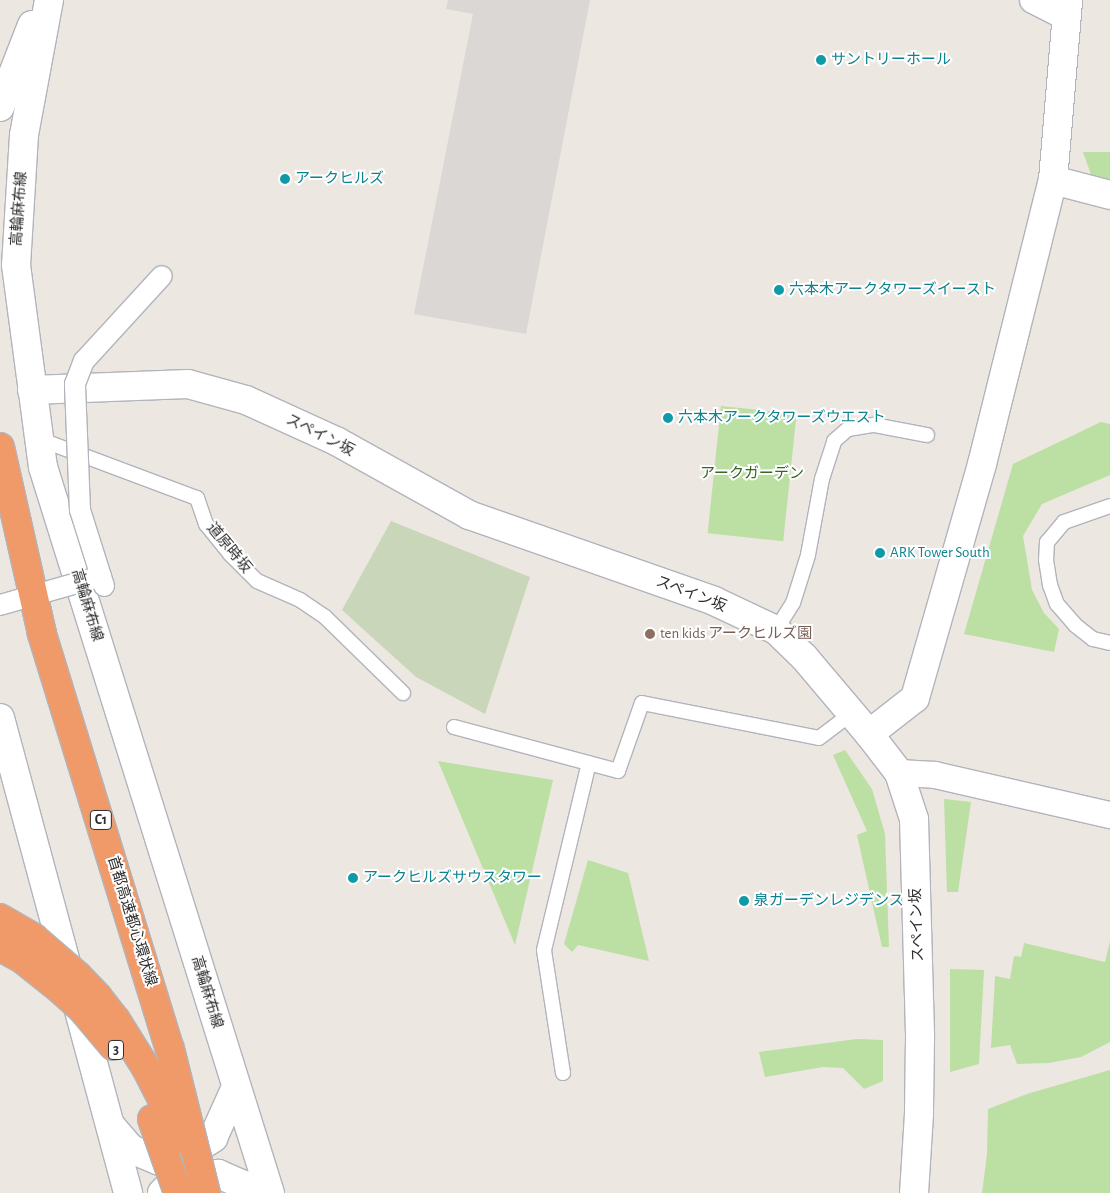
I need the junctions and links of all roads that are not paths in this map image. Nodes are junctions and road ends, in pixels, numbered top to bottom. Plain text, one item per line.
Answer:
1 (42, 0) edge
2 (49, 0) edge
3 (1033, 0) edge
4 (1068, 8) edge
5 (0, 107) edge
6 (1053, 180) junction
7 (1110, 195) edge
8 (162, 276) dead end
9 (32, 390) junction
10 (927, 435) dead end
11 (39, 439) junction
12 (0, 447) edge
13 (1110, 506) edge
14 (0, 539) edge
15 (0, 605) edge
16 (776, 630) junction
17 (1110, 643) edge
18 (402, 693) dead end
19 (852, 713) junction
20 (0, 718) edge
21 (454, 727) dead end
22 (869, 734) junction
23 (589, 763) junction
24 (899, 773) junction
25 (1110, 815) edge
26 (0, 918) edge
27 (0, 935) edge
28 (0, 947) edge
29 (83, 1032) junction
30 (563, 1073) dead end
31 (236, 1088) junction
32 (110, 1125) junction
33 (128, 1193) edge
34 (162, 1193) edge
35 (178, 1193) edge
36 (188, 1193) edge
37 (196, 1193) edge
38 (206, 1193) edge
39 (256, 1193) edge
40 (270, 1193) edge
41 (914, 1193) edge

1 - 5 main road
2 - 9 main road, 高輪麻布線
3 - 4 street
4 - 6 main road
6 - 7 main road
6 - 22 main road
8 - 15 street, bridge
9 - 11 main road, 高輪麻布線
9 - 16 main road, スペイン坂
10 - 16 lane
11 - 18 lane, 道原時坂
11 - 31 main road, 高輪麻布線
12 - 38 highway, 首都高速都心環状線 / C1, bridge
13 - 17 lane
14 - 36 highway, 首都高速都心環状線 / C1, bridge
16 - 19 main road, スペイン坂
19 - 22 main road, スペイン坂
19 - 23 lane
20 - 29 main road
21 - 23 lane
22 - 24 main road, スペイン坂
23 - 30 lane
24 - 25 street
24 - 41 main road, スペイン坂
26 - 37 highway, bridge
27 - 29 main road
28 - 35 highway, 3, bridge
29 - 32 main road
31 - 32 main road
31 - 40 main road, 高輪麻布線
32 - 33 main road
34 - 39 main road

